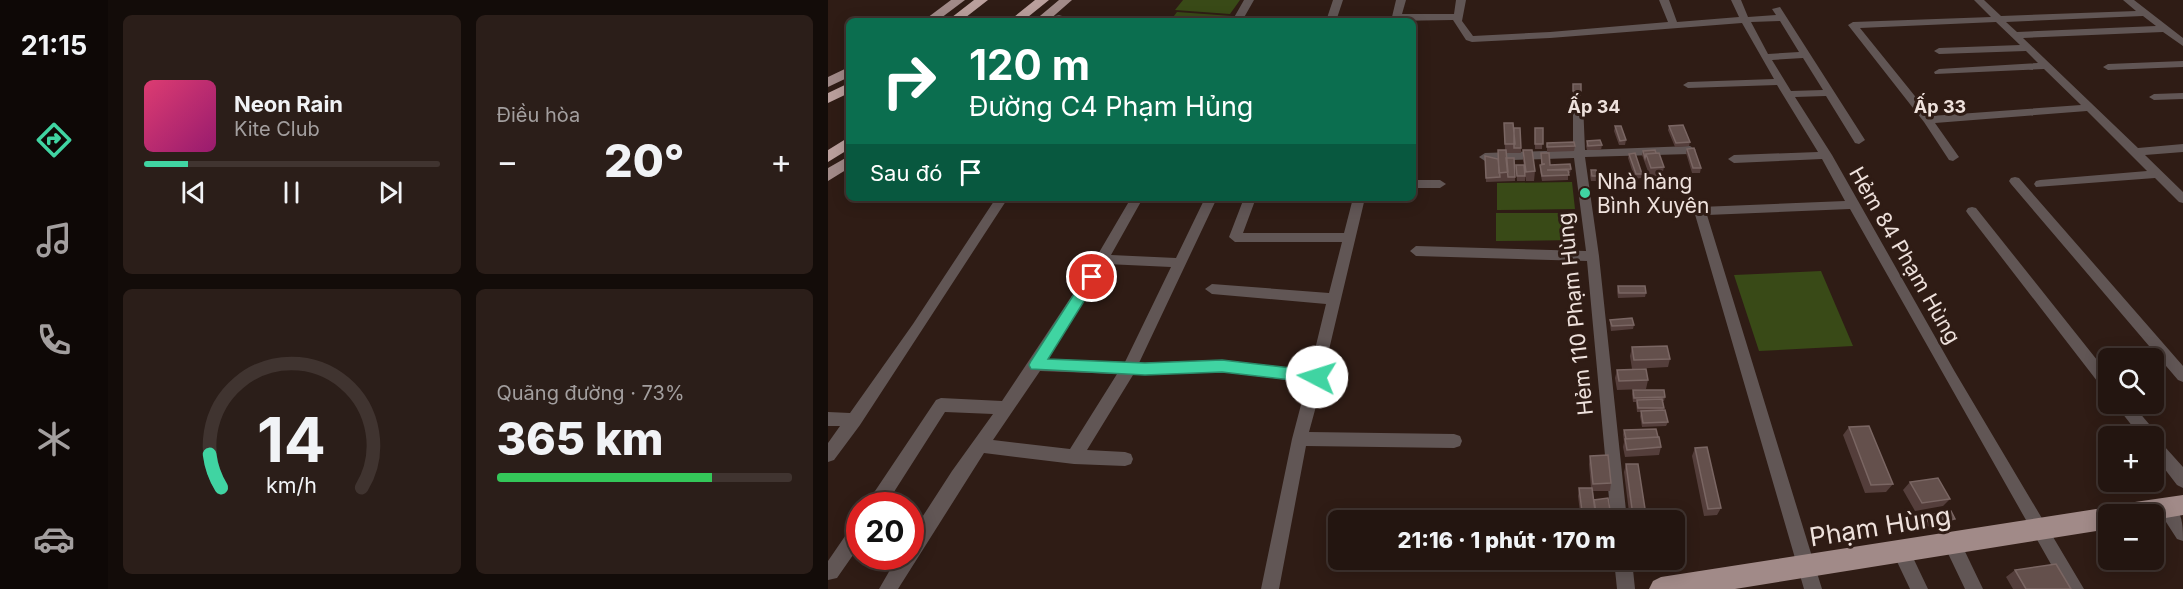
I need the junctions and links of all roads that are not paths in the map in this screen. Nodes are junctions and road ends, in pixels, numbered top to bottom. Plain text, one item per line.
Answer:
1 (959, 0) edge
2 (982, 0) edge
3 (1043, 0) edge
4 (1066, 0) edge
5 (1249, 0) edge
6 (1338, 0) edge
7 (1401, 0) edge
8 (1461, 0) edge
9 (1664, 0) edge
10 (1736, 0) edge
11 (1979, 0) edge
12 (2128, 0) edge
13 (2145, 13) junction
14 (1457, 17) junction
15 (933, 18) edge
16 (957, 18) edge
17 (1019, 18) edge
18 (1044, 18) edge
19 (1239, 18) edge
20 (1332, 18) edge
21 (1397, 18) edge
22 (1416, 18) edge
23 (1744, 19) junction
24 (1997, 19) junction
25 (1673, 24) junction
26 (2165, 29) junction
27 (2014, 34) junction
28 (2183, 43) edge
29 (2028, 48) junction
30 (1939, 51) dead end
31 (1805, 55) junction
32 (1766, 57) junction
33 (2183, 64) edge
34 (2046, 66) junction
35 (2108, 67) dead end
36 (1940, 72) dead end
37 (846, 73) edge
38 (1780, 82) junction
39 (828, 83) edge
40 (1688, 86) dead end
41 (846, 89) edge
42 (1830, 93) junction
43 (1787, 94) junction
44 (2183, 96) edge
45 (2154, 97) dead end
46 (828, 99) edge
47 (1578, 103) dead end
48 (2090, 108) junction
49 (1928, 120) junction
50 (1860, 140) dead end
51 (846, 144) edge
52 (2183, 148) edge
53 (1690, 150) edge
54 (2135, 152) junction
55 (1579, 155) junction
56 (1826, 155) junction
57 (828, 157) edge
58 (1485, 157) edge
59 (1953, 157) dead end
60 (1734, 159) dead end
61 (846, 163) edge
62 (2157, 174) junction
63 (828, 177) edge
64 (2015, 181) dead end
65 (1416, 184) edge
66 (1440, 184) dead end
67 (2040, 184) dead end
68 (2183, 199) edge
69 (1000, 201) edge
70 (1135, 201) edge
71 (1210, 201) edge
72 (1249, 201) edge
73 (1358, 201) edge
74 (1853, 205) junction
75 (1972, 211) dead end
76 (1349, 238) junction
77 (1416, 251) dead end
78 (1593, 256) junction
79 (1102, 259) junction
80 (1179, 263) junction
81 (1212, 289) dead end
82 (1333, 299) junction
83 (1036, 365) junction
84 (1129, 368) junction
85 (2098, 372) edge
86 (2183, 376) edge
87 (1317, 377) junction
88 (1006, 408) junction
89 (2131, 414) edge
90 (828, 419) edge
91 (855, 420) junction
92 (2141, 426) edge
93 (1299, 439) junction
94 (1454, 441) dead end
95 (980, 445) junction
96 (828, 454) edge
97 (1074, 456) junction
98 (2164, 456) edge
99 (1125, 459) dead end
100 (2183, 480) edge
101 (884, 492) edge
102 (2174, 507) edge
103 (1618, 510) edge
104 (2098, 520) edge
105 (2039, 530) junction
106 (924, 531) edge
107 (2183, 533) edge
108 (1952, 543) junction
109 (846, 550) edge
110 (1901, 551) junction
111 (1807, 567) junction
112 (900, 570) edge
113 (1624, 570) edge
114 (831, 572) dead end
115 (888, 589) edge
116 (1270, 589) edge
117 (1626, 589) edge
118 (1661, 589) edge
119 (1813, 589) edge
120 (1918, 589) edge
121 (1974, 589) edge
122 (2075, 589) edge

1 - 15 main road
2 - 16 highway
3 - 17 highway
4 - 18 main road
5 - 19 street
6 - 20 street
7 - 21 street
8 - 14 street
9 - 25 street
10 - 23 street, Hẻm 84 Phạm Hùng
11 - 24 street
12 - 13 street
13 - 24 street
13 - 26 street
14 - 22 street
14 - 25 street
23 - 25 street
23 - 31 street
23 - 32 street, Hẻm 84 Phạm Hùng
24 - 27 street
24 - 49 street
26 - 27 street
26 - 28 street
27 - 29 street
29 - 30 street
29 - 34 street
31 - 32 street
31 - 42 street
32 - 38 street, Hẻm 84 Phạm Hùng
33 - 35 street
34 - 36 street
34 - 48 street
37 - 39 main road
38 - 40 street
38 - 43 street, Hẻm 84 Phạm Hùng
41 - 46 highway
42 - 43 street
42 - 50 street
43 - 56 street, Hẻm 84 Phạm Hùng
44 - 45 street
47 - 55 street, Hẻm 110 Phạm Hùng
48 - 49 street
48 - 54 street
49 - 59 street
51 - 57 highway
52 - 54 street
53 - 55 street
54 - 62 street
55 - 58 street
55 - 78 street, Hẻm 110 Phạm Hùng
56 - 60 street
56 - 74 street, Hẻm 84 Phạm Hùng
61 - 63 main road
62 - 67 street
62 - 68 street
64 - 86 street
65 - 66 street
69 - 91 street
70 - 79 street
71 - 80 street
72 - 76 street
73 - 76 street
74 - 105 street, Hẻm 84 Phạm Hùng
74 - 111 street
75 - 85 street
76 - 82 street
77 - 78 street
78 - 103 street, Hẻm 110 Phạm Hùng
79 - 80 street
79 - 83 street
80 - 84 street
81 - 82 street
82 - 87 street
83 - 84 street
83 - 88 street
84 - 87 street
84 - 97 street
87 - 93 street
88 - 95 street
88 - 101 street
89 - 92 street
90 - 91 street
91 - 96 street
93 - 94 street
93 - 116 street
95 - 97 street
95 - 106 street
97 - 99 street
98 - 100 street
102 - 107 street
104 - 105 main road, Phạm Hùng
105 - 108 main road, Phạm Hùng
105 - 122 street, Hẻm 84 Phạm Hùng
108 - 110 main road, Phạm Hùng
108 - 121 street
109 - 114 street
110 - 111 main road, Phạm Hùng
110 - 120 street
111 - 118 main road, Phạm Hùng
111 - 119 street
112 - 115 street
113 - 117 street

